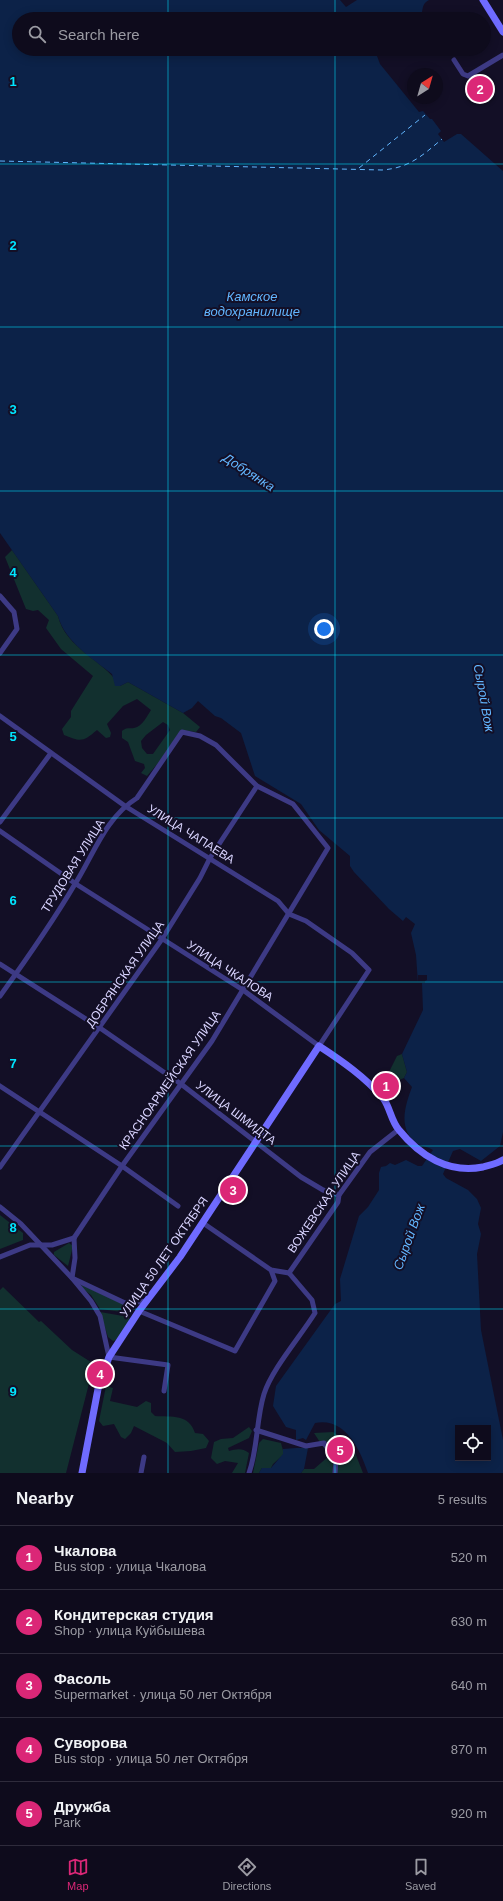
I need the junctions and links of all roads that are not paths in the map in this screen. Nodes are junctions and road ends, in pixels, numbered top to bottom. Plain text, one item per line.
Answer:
1 (483, 0) edge
2 (490, 12) edge
3 (491, 13) edge
4 (503, 32) edge
5 (503, 55) edge
6 (454, 60) dead end
7 (0, 596) edge
8 (0, 653) edge
9 (0, 716) edge
10 (51, 752) junction
11 (257, 786) junction
12 (125, 806) junction
13 (0, 822) edge
14 (0, 831) edge
15 (210, 858) junction
16 (76, 884) junction
17 (289, 914) junction
18 (162, 939) junction
19 (0, 964) edge
20 (369, 970) joint
21 (15, 975) junction
22 (243, 990) junction
23 (0, 996) edge
24 (100, 1028) junction
25 (319, 1046) junction
26 (181, 1084) junction
27 (0, 1086) edge
28 (39, 1112) junction
29 (398, 1130) junction
30 (256, 1140) junction
31 (503, 1160) edge
32 (122, 1166) junction
33 (0, 1167) edge
34 (339, 1195) junction
35 (178, 1206) dead end
36 (0, 1207) edge
37 (203, 1223) junction
38 (74, 1238) junction
39 (39, 1244) junction
40 (0, 1257) edge
41 (271, 1270) junction
42 (289, 1273) junction
43 (72, 1278) junction
44 (147, 1301) junction
45 (139, 1311) junction
46 (109, 1357) junction
47 (164, 1391) dead end
48 (256, 1430) junction
49 (144, 1457) dead end
50 (82, 1473) edge
51 (141, 1473) edge
52 (249, 1473) edge
53 (335, 1473) edge

1 - 2 main road
3 - 4 main road
5 - 6 street
7 - 8 street
9 - 10 street, УЛИЦА ЧАПАЕВА
10 - 12 street, УЛИЦА ЧАПАЕВА
10 - 13 street
11 - 12 street, ТРУДОВАЯ УЛИЦА
11 - 15 street, ДОБРЯНСКАЯ УЛИЦА
11 - 17 street, КРАСНОАРМЕЙСКАЯ УЛИЦА
12 - 15 street, УЛИЦА ЧАПАЕВА
12 - 16 street, ТРУДОВАЯ УЛИЦА
14 - 16 street, УЛИЦА ЧКАЛОВА
15 - 17 street, УЛИЦА ЧАПАЕВА
15 - 18 street, ДОБРЯНСКАЯ УЛИЦА
16 - 18 street, УЛИЦА ЧКАЛОВА
16 - 21 street, ТРУДОВАЯ УЛИЦА
17 - 20 street, УЛИЦА ЧАПАЕВА
17 - 22 street, КРАСНОАРМЕЙСКАЯ УЛИЦА
18 - 22 street, УЛИЦА ЧКАЛОВА
18 - 24 street, ДОБРЯНСКАЯ УЛИЦА
19 - 21 street, УЛИЦА ШМИДТА
20 - 25 street, УЛИЦА 50 ЛЕТ ОКТЯБРЯ
21 - 23 street, ТРУДОВАЯ УЛИЦА
21 - 24 street, УЛИЦА ШМИДТА
22 - 25 street, УЛИЦА ЧКАЛОВА
22 - 26 street, КРАСНОАРМЕЙСКАЯ УЛИЦА
24 - 26 street, УЛИЦА ШМИДТА
24 - 28 street, ДОБРЯНСКАЯ УЛИЦА
25 - 29 main road, УЛИЦА ЧКАЛОВА
25 - 30 main road, УЛИЦА 50 ЛЕТ ОКТЯБРЯ
26 - 30 street, УЛИЦА ШМИДТА
26 - 32 street, КРАСНОАРМЕЙСКАЯ УЛИЦА
27 - 28 street
28 - 32 street
28 - 33 street, ДОБРЯНСКАЯ УЛИЦА
29 - 31 main road, УЛИЦА ЧКАЛОВА
29 - 34 street, ВОЖЕВСКАЯ УЛИЦА
30 - 34 street, УЛИЦА ШМИДТА
30 - 37 main road, УЛИЦА 50 ЛЕТ ОКТЯБРЯ
32 - 35 street
32 - 38 street, КРАСНОАРМЕЙСКАЯ УЛИЦА
34 - 42 street, ВОЖЕВСКАЯ УЛИЦА
36 - 39 street
37 - 41 street
37 - 44 main road, УЛИЦА 50 ЛЕТ ОКТЯБРЯ
38 - 39 street
38 - 43 street
39 - 40 street
39 - 43 street
41 - 42 street
41 - 45 street
42 - 48 street
43 - 44 street
43 - 46 street
44 - 45 main road, УЛИЦА 50 ЛЕТ ОКТЯБРЯ
45 - 46 main road, УЛИЦА 50 ЛЕТ ОКТЯБРЯ
46 - 47 street
46 - 50 main road, УЛИЦА 50 ЛЕТ ОКТЯБРЯ
48 - 52 street
48 - 53 street
49 - 51 street

